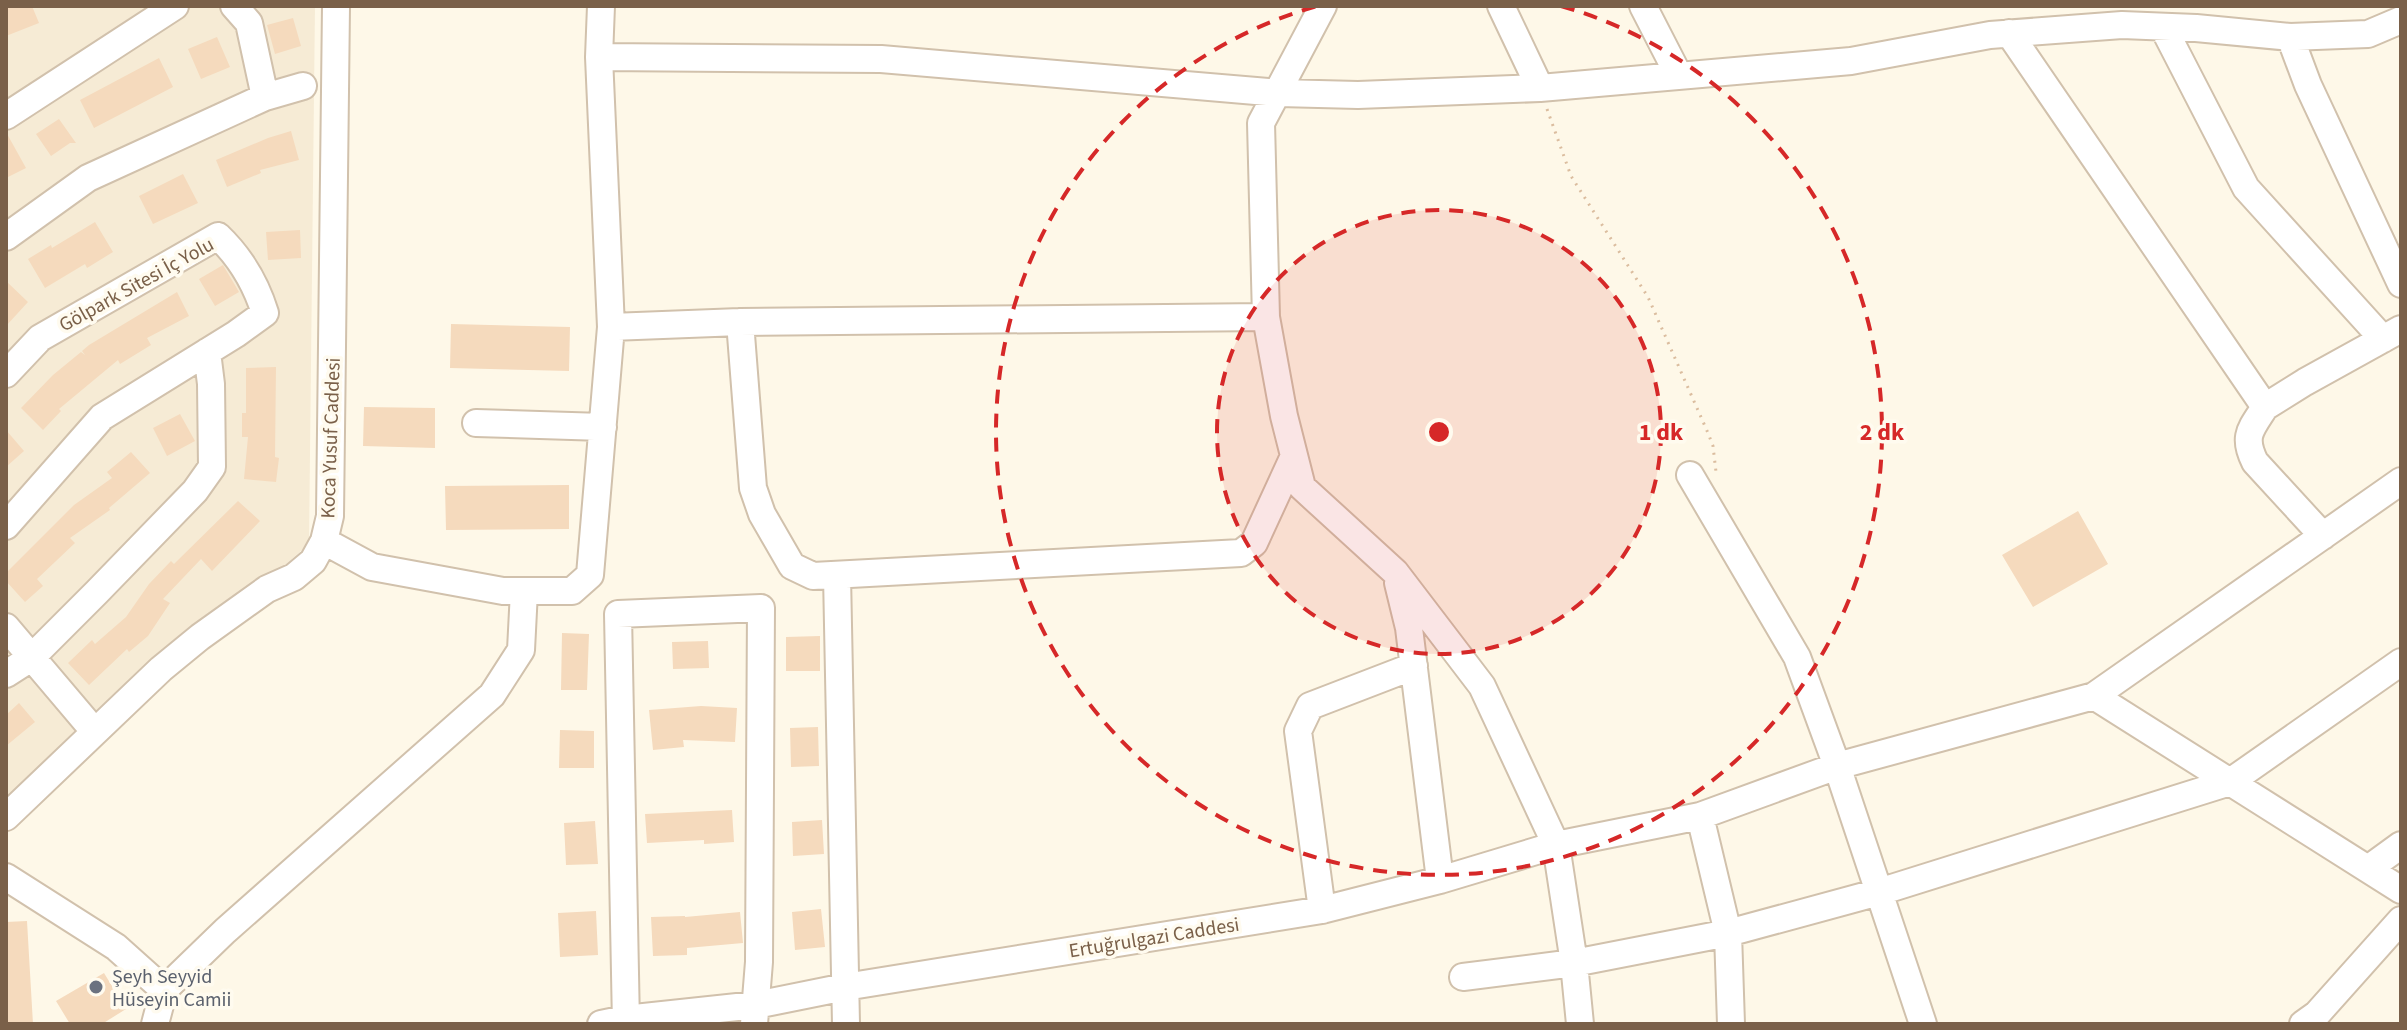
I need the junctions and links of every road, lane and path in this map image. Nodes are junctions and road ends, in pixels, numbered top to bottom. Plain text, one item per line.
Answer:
1 (175, 6) edge
2 (234, 6) edge
3 (336, 6) edge
4 (601, 6) edge
5 (1323, 6) edge
6 (1501, 6) edge
7 (1643, 6) edge
8 (2116, 16) edge
9 (2401, 20) edge
10 (2163, 27) junction
11 (2009, 33) junction
12 (2290, 37) junction
13 (599, 57) junction
14 (1679, 76) junction
15 (303, 86) dead end
16 (1540, 88) junction
17 (1279, 93) junction
18 (265, 97) junction
19 (6, 116) edge
20 (6, 237) edge
21 (2401, 284) edge
22 (1266, 317) junction
23 (740, 322) junction
24 (611, 327) junction
25 (2392, 334) edge
26 (207, 352) junction
27 (6, 374) edge
28 (2265, 407) junction
29 (476, 423) dead end
30 (603, 427) junction
31 (1294, 456) junction
32 (1690, 475) dead end
33 (2401, 481) edge
34 (1706, 503) junction
35 (6, 526) edge
36 (2323, 536) junction
37 (324, 541) junction
38 (1395, 572) junction
39 (837, 575) junction
40 (524, 591) junction
41 (6, 627) edge
42 (31, 658) junction
43 (2401, 662) edge
44 (1414, 666) junction
45 (6, 674) edge
46 (2094, 696) junction
47 (95, 732) junction
48 (1837, 766) junction
49 (2230, 782) junction
50 (1700, 816) junction
51 (6, 817) edge
52 (1556, 845) junction
53 (2401, 845) edge
54 (2368, 869) junction
55 (6, 877) edge
56 (1440, 880) junction
57 (2401, 890) edge
58 (1879, 892) junction
59 (1322, 910) junction
60 (2401, 920) edge
61 (1728, 933) junction
62 (1574, 963) junction
63 (1463, 977) dead end
64 (845, 987) junction
65 (164, 990) junction
66 (755, 1014) edge
67 (617, 1022) edge
68 (155, 1024) edge
69 (846, 1024) edge
70 (1580, 1024) edge
71 (1731, 1024) edge
72 (1923, 1024) edge
73 (2303, 1024) edge

1 - 19 street
2 - 18 street
3 - 37 street, Koca Yusuf Caddesi
4 - 13 street
5 - 17 street
6 - 16 street
7 - 14 street
8 - 10 street
8 - 11 street
9 - 12 street
10 - 12 street
10 - 25 street
11 - 14 street
11 - 28 street
12 - 21 street
13 - 17 street
13 - 24 street
14 - 16 street
15 - 18 street
16 - 17 street
16 - 34 path
17 - 22 street
18 - 20 street
22 - 23 street
22 - 31 street
23 - 24 street
23 - 39 street
24 - 30 street
25 - 28 street
26 - 27 street, Gölpark Sitesi İç Yolu
26 - 35 street, Gölpark Sitesi İç Yolu
26 - 42 street
28 - 36 street
29 - 30 street
30 - 40 street
31 - 38 street
31 - 39 street
32 - 34 street
33 - 36 street, Ertuğrulgazi Caddesi
34 - 48 street
36 - 46 street, Ertuğrulgazi Caddesi
37 - 40 street
37 - 47 street, Koca Yusuf Caddesi
38 - 44 street
38 - 52 street
39 - 64 street
40 - 65 street
41 - 42 street
42 - 45 street
42 - 47 street
43 - 49 street
44 - 56 street
44 - 59 street
46 - 48 street, Ertuğrulgazi Caddesi
46 - 49 street
47 - 51 street, Koca Yusuf Caddesi
48 - 50 street, Ertuğrulgazi Caddesi
48 - 58 street
49 - 54 street
49 - 58 street
50 - 52 street, Ertuğrulgazi Caddesi
50 - 61 street
52 - 56 street, Ertuğrulgazi Caddesi
52 - 62 street
53 - 54 street
54 - 57 street
55 - 65 street
56 - 59 street, Ertuğrulgazi Caddesi
58 - 61 street
58 - 72 street
59 - 64 street, Ertuğrulgazi Caddesi
60 - 73 street
61 - 62 street
61 - 71 street
62 - 63 street
62 - 70 street
64 - 66 street, Ertuğrulgazi Caddesi
64 - 69 street
65 - 68 street
66 - 67 street, Ertuğrulgazi Caddesi
66 - 67 street

